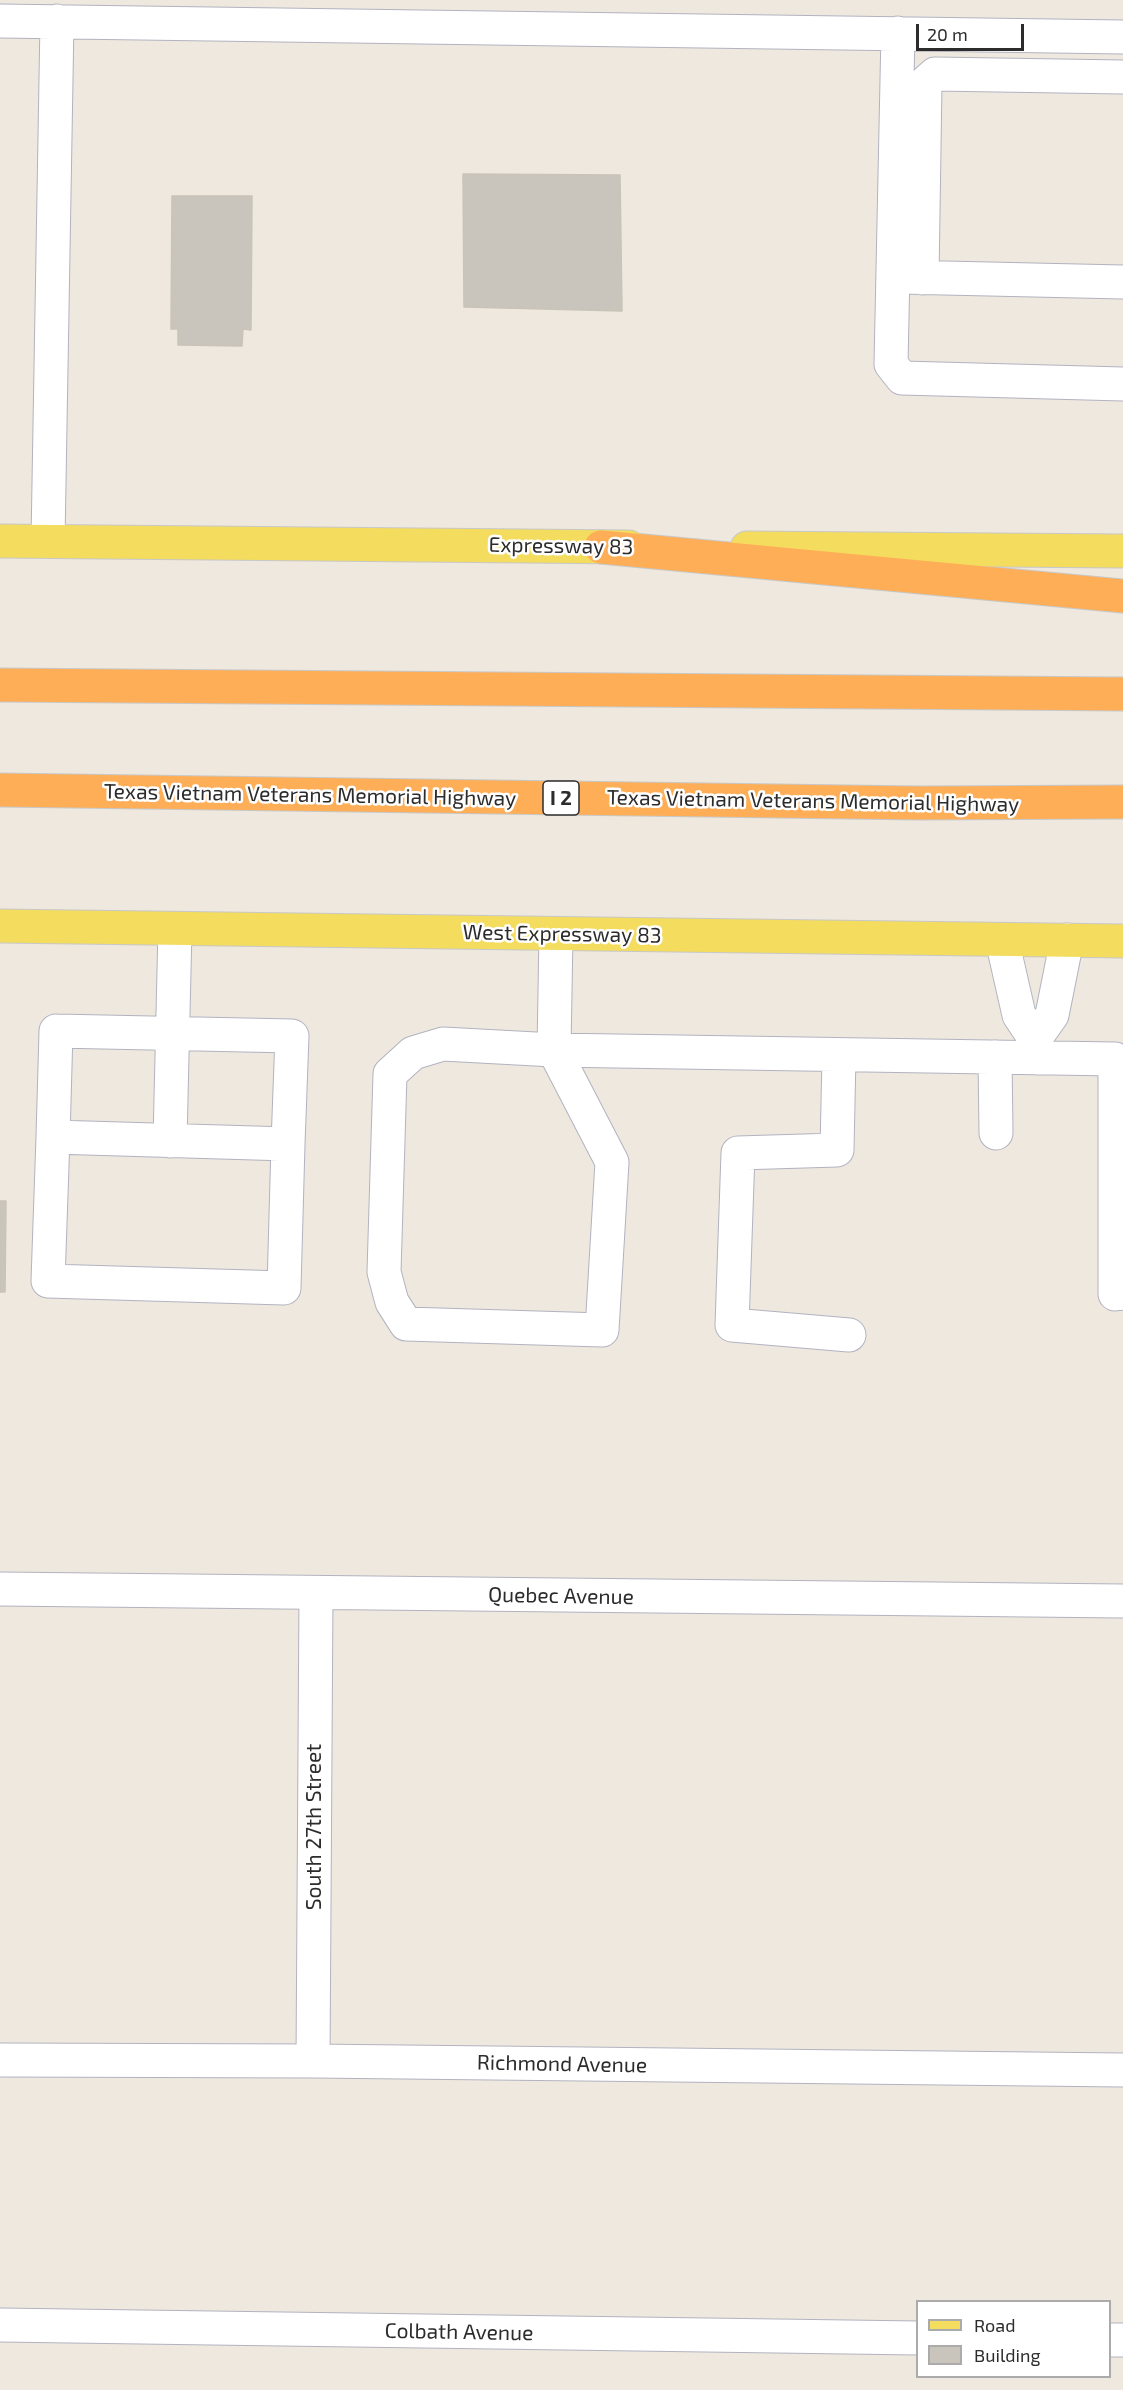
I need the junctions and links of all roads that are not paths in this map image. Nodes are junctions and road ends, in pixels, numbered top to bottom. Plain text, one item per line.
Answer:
1 (0, 21) edge
2 (57, 21) junction
3 (898, 33) junction
4 (1123, 37) edge
5 (1123, 77) edge
6 (907, 278) junction
7 (1123, 282) edge
8 (1123, 384) edge
9 (0, 541) edge
10 (48, 541) junction
11 (601, 547) junction
12 (1123, 551) edge
13 (1123, 596) edge
14 (0, 685) edge
15 (1123, 694) edge
16 (0, 790) edge
17 (1123, 802) edge
18 (0, 927) edge
19 (175, 929) junction
20 (556, 934) junction
21 (1002, 940) junction
22 (1067, 940) junction
23 (1123, 941) edge
24 (173, 1033) junction
25 (1036, 1048) junction
26 (554, 1050) junction
27 (840, 1056) junction
28 (995, 1057) junction
29 (1119, 1061) edge
30 (996, 1133) dead end
31 (53, 1137) junction
32 (170, 1141) junction
33 (288, 1144) junction
34 (1123, 1293) edge
35 (849, 1335) dead end
36 (0, 1589) edge
37 (316, 1593) junction
38 (1123, 1601) edge
39 (0, 2060) edge
40 (313, 2061) junction
41 (1123, 2070) edge
42 (0, 2325) edge
43 (916, 2338) edge

1 - 2 street
2 - 3 street
2 - 10 street
3 - 4 street
3 - 6 street
5 - 6 street
6 - 7 street
6 - 8 street
9 - 10 main road, Expressway 83
10 - 11 main road, Expressway 83
11 - 12 main road, Expressway 83
11 - 13 highway
14 - 15 highway
16 - 17 highway, Texas Vietnam Veterans Memorial Highway / I 2
18 - 19 main road, West Expressway 83
19 - 20 main road, West Expressway 83
19 - 24 street
20 - 21 main road, West Expressway 83
20 - 26 street
21 - 22 main road, West Expressway 83
21 - 25 street
22 - 23 main road, West Expressway 83
22 - 25 street
24 - 31 street
24 - 32 street
24 - 33 street
25 - 28 street
25 - 29 street
26 - 26 street
26 - 27 street
27 - 28 street
27 - 35 street
28 - 30 street
29 - 34 street
31 - 32 street
31 - 33 street
32 - 33 street
36 - 37 street, Quebec Avenue
37 - 38 street, Quebec Avenue
37 - 40 street, South 27th Street
39 - 40 street, Richmond Avenue
40 - 41 street, Richmond Avenue
42 - 43 street, Colbath Avenue

